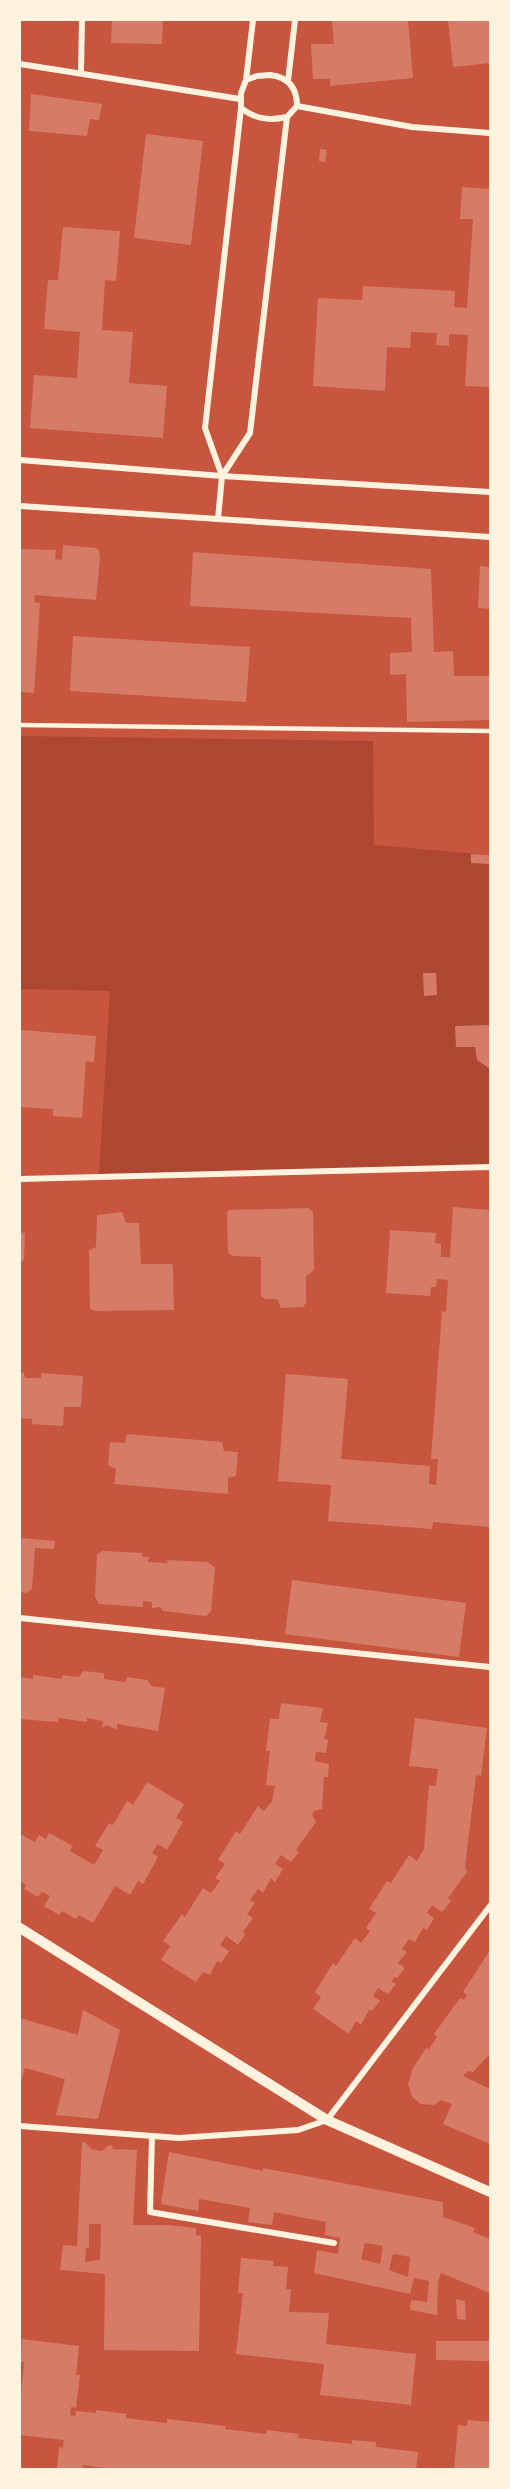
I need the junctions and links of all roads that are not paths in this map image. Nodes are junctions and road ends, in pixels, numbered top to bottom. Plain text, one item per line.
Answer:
1 (82, 20) edge
2 (253, 20) edge
3 (295, 20) edge
4 (20, 64) edge
5 (81, 72) junction
6 (246, 80) junction
7 (288, 81) junction
8 (240, 99) junction
9 (297, 106) junction
10 (241, 108) junction
11 (287, 117) junction
12 (490, 133) edge
13 (20, 460) edge
14 (222, 476) junction
15 (490, 492) edge
16 (20, 506) edge
17 (218, 519) junction
18 (490, 537) edge
19 (20, 725) edge
20 (490, 731) edge
21 (490, 1167) edge
22 (20, 1179) edge
23 (20, 1617) edge
24 (490, 1667) edge
25 (490, 1906) edge
26 (20, 1928) edge
27 (327, 2120) junction
28 (20, 2126) edge
29 (152, 2136) junction
30 (490, 2192) edge
31 (334, 2243) dead end

1 - 5 street
2 - 6 street
3 - 7 street
4 - 5 street
5 - 8 street
6 - 7 street
6 - 8 street
7 - 9 street
8 - 10 street
9 - 11 street
9 - 12 street
10 - 11 street
10 - 14 street
11 - 14 street
13 - 14 street
14 - 15 street
14 - 17 street
16 - 17 street
17 - 18 street
19 - 20 lane
21 - 22 street
23 - 24 street
25 - 27 street
26 - 27 street
27 - 29 street
27 - 30 street
28 - 29 street
29 - 31 street

